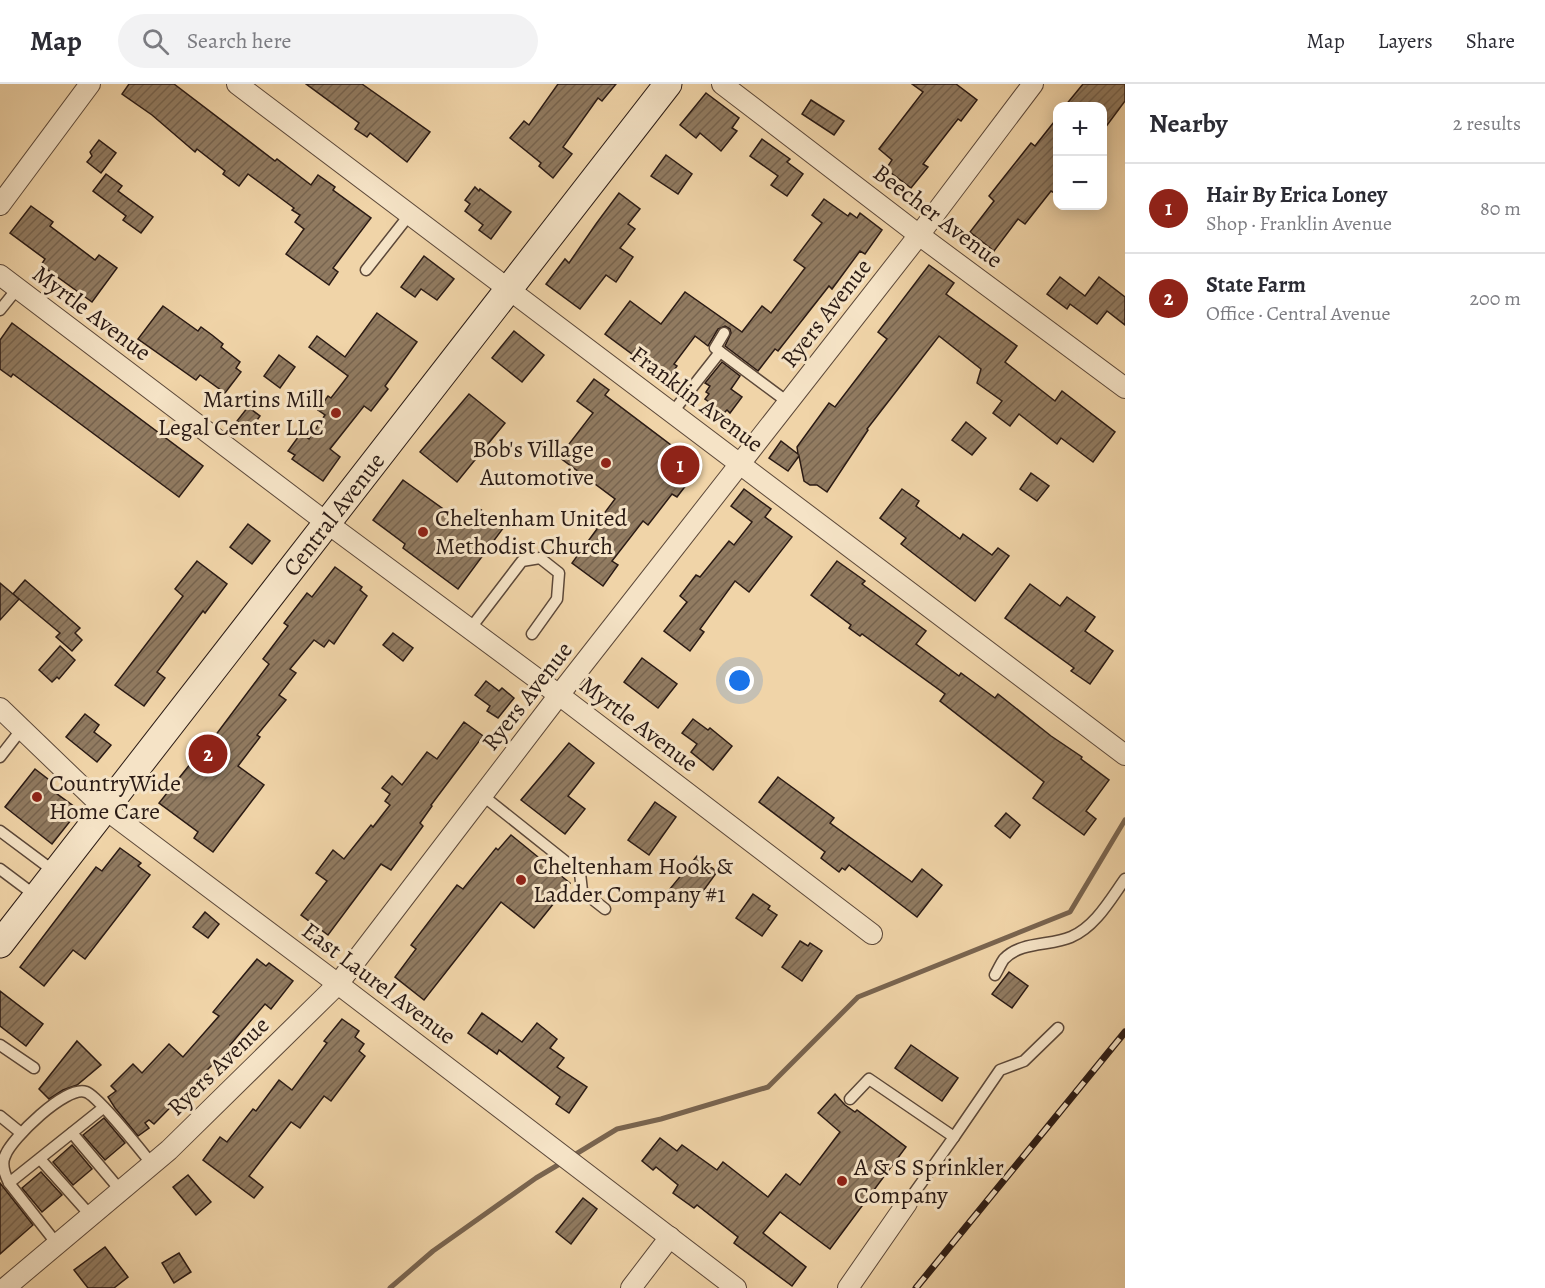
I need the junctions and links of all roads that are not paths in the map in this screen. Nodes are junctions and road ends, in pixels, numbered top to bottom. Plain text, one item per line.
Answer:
1 (90, 84) edge
2 (237, 84) edge
3 (668, 84) edge
4 (722, 84) edge
5 (1033, 84) edge
6 (0, 205) edge
7 (410, 214) junction
8 (919, 235) junction
9 (366, 270) dead end
10 (0, 275) edge
11 (17, 289) junction
12 (510, 289) junction
13 (0, 310) edge
14 (724, 333) dead end
15 (720, 352) junction
16 (1125, 388) edge
17 (789, 403) junction
18 (672, 413) junction
19 (740, 465) junction
20 (327, 524) junction
21 (470, 629) junction
22 (532, 634) dead end
23 (559, 695) junction
24 (0, 708) edge
25 (21, 730) junction
26 (1125, 755) edge
27 (0, 757) edge
28 (482, 795) junction
29 (105, 809) junction
30 (0, 831) edge
31 (0, 869) edge
32 (55, 873) junction
33 (1125, 879) edge
34 (36, 897) junction
35 (605, 909) dead end
36 (872, 934) dead end
37 (0, 944) edge
38 (995, 975) dead end
39 (338, 984) junction
40 (1058, 1028) dead end
41 (0, 1045) edge
42 (34, 1068) dead end
43 (850, 1099) dead end
44 (103, 1108) junction
45 (0, 1116) edge
46 (21, 1133) junction
47 (72, 1133) junction
48 (954, 1137) junction
49 (40, 1159) junction
50 (152, 1164) junction
51 (9, 1183) junction
52 (121, 1191) junction
53 (907, 1203) joint
54 (91, 1216) junction
55 (670, 1237) junction
56 (57, 1244) junction
57 (5, 1288) edge
58 (631, 1288) edge
59 (736, 1288) edge
60 (848, 1288) edge

1 - 6 street
2 - 7 street, Franklin Avenue
3 - 12 main road, Central Avenue
4 - 8 street, Beecher Avenue
5 - 8 street, Ryers Avenue
7 - 9 lane
7 - 12 street, Franklin Avenue
8 - 16 street, Beecher Avenue
8 - 17 street, Ryers Avenue
10 - 11 street, Myrtle Avenue
11 - 13 lane
11 - 20 street, Myrtle Avenue
12 - 18 street, Franklin Avenue
12 - 20 main road, Central Avenue
14 - 15 lane
15 - 17 lane
15 - 18 lane
17 - 19 street, Ryers Avenue
18 - 19 street, Franklin Avenue
19 - 23 street, Ryers Avenue
19 - 26 street, Franklin Avenue
20 - 21 street, Myrtle Avenue
20 - 29 main road, Central Avenue
21 - 22 lane
21 - 23 street, Myrtle Avenue
23 - 28 street, Ryers Avenue
23 - 36 street, Myrtle Avenue
24 - 25 street, East Laurel Avenue
25 - 27 lane
25 - 29 street, East Laurel Avenue
28 - 35 lane
28 - 39 street, Ryers Avenue
29 - 32 main road, Central Avenue
29 - 39 street, East Laurel Avenue
30 - 32 lane
31 - 34 lane
32 - 34 main road, Central Avenue
33 - 38 lane
34 - 37 main road, Central Avenue
39 - 50 street, Ryers Avenue
39 - 55 street, East Laurel Avenue
40 - 48 lane
41 - 42 lane
43 - 48 lane
44 - 46 lane
44 - 47 lane
44 - 50 lane
45 - 46 lane
46 - 51 lane
47 - 49 lane
47 - 52 lane
48 - 53 lane
49 - 51 lane
49 - 54 lane
50 - 52 street, Ryers Avenue
51 - 56 lane
52 - 54 street, Ryers Avenue
53 - 60 street
54 - 56 street, Ryers Avenue
55 - 58 street
55 - 59 street, East Laurel Avenue
56 - 57 street, Ryers Avenue

